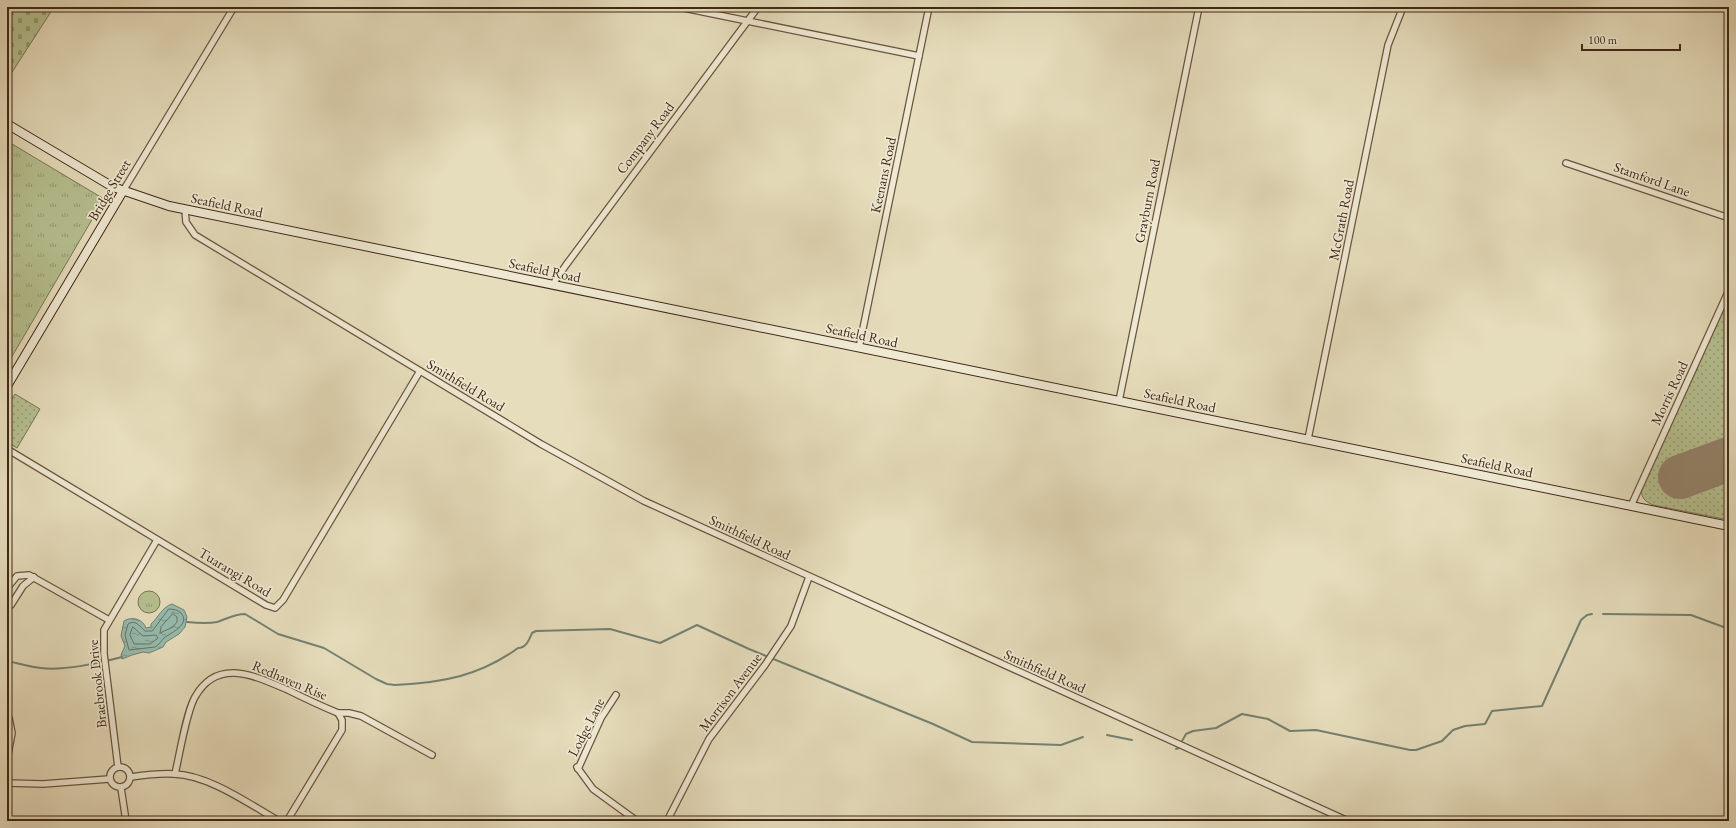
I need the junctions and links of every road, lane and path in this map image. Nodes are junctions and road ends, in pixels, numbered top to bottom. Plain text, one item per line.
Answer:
1 (234, 7) edge
2 (679, 7) edge
3 (758, 7) edge
4 (930, 7) edge
5 (1199, 7) edge
6 (1403, 7) edge
7 (748, 21) junction
8 (919, 56) junction
9 (7, 124) edge
10 (1566, 163) dead end
11 (123, 191) junction
12 (185, 210) junction
13 (1729, 218) edge
14 (555, 286) junction
15 (1729, 290) edge
16 (859, 348) junction
17 (420, 371) junction
18 (7, 386) edge
19 (1119, 401) junction
20 (1308, 439) junction
21 (7, 449) edge
22 (1631, 506) junction
23 (1729, 526) edge
24 (157, 540) junction
25 (34, 577) junction
26 (809, 577) junction
27 (7, 588) edge
28 (7, 606) edge
29 (109, 620) junction
30 (616, 695) dead end
31 (338, 713) junction
32 (9, 718) dead end
33 (432, 755) dead end
34 (7, 759) edge
35 (118, 767) junction
36 (174, 774) junction
37 (131, 777) junction
38 (110, 779) junction
39 (7, 783) edge
40 (121, 788) junction
41 (126, 821) edge
42 (280, 821) edge
43 (287, 821) edge
44 (637, 821) edge
45 (667, 821) edge
46 (1348, 821) edge

1 - 11 street, Bridge Street
2 - 7 street
3 - 7 street, Company Road
4 - 8 street, Keenans Road
5 - 19 street, Grayburn Road
6 - 20 street, McGrath Road
7 - 8 street
7 - 14 street, Company Road
8 - 16 street, Keenans Road
9 - 11 street, Seafield Road
10 - 13 street, Stamford Lane
11 - 12 street, Seafield Road
11 - 18 street, Bridge Street
12 - 14 street, Seafield Road
12 - 17 street, Smithfield Road
14 - 16 street, Seafield Road
15 - 22 street, Morris Road
16 - 19 street, Seafield Road
17 - 24 street, Tuarangi Road
17 - 26 street, Smithfield Road
19 - 20 street, Seafield Road
20 - 22 street, Seafield Road
21 - 24 street, Tuarangi Road
22 - 23 street, Seafield Road
24 - 29 street, Braebrook Drive
25 - 27 street
25 - 28 street
25 - 29 street
26 - 45 street, Morrison Avenue
26 - 46 street, Smithfield Road
29 - 35 street, Braebrook Drive
30 - 44 street, Lodge Lane
31 - 33 street
31 - 36 street, Redhaven Rise
31 - 43 street, Redhaven Rise
32 - 34 street
35 - 37 street
35 - 38 street
36 - 37 street
36 - 42 street
37 - 40 street
38 - 39 street
38 - 40 street
40 - 41 street

